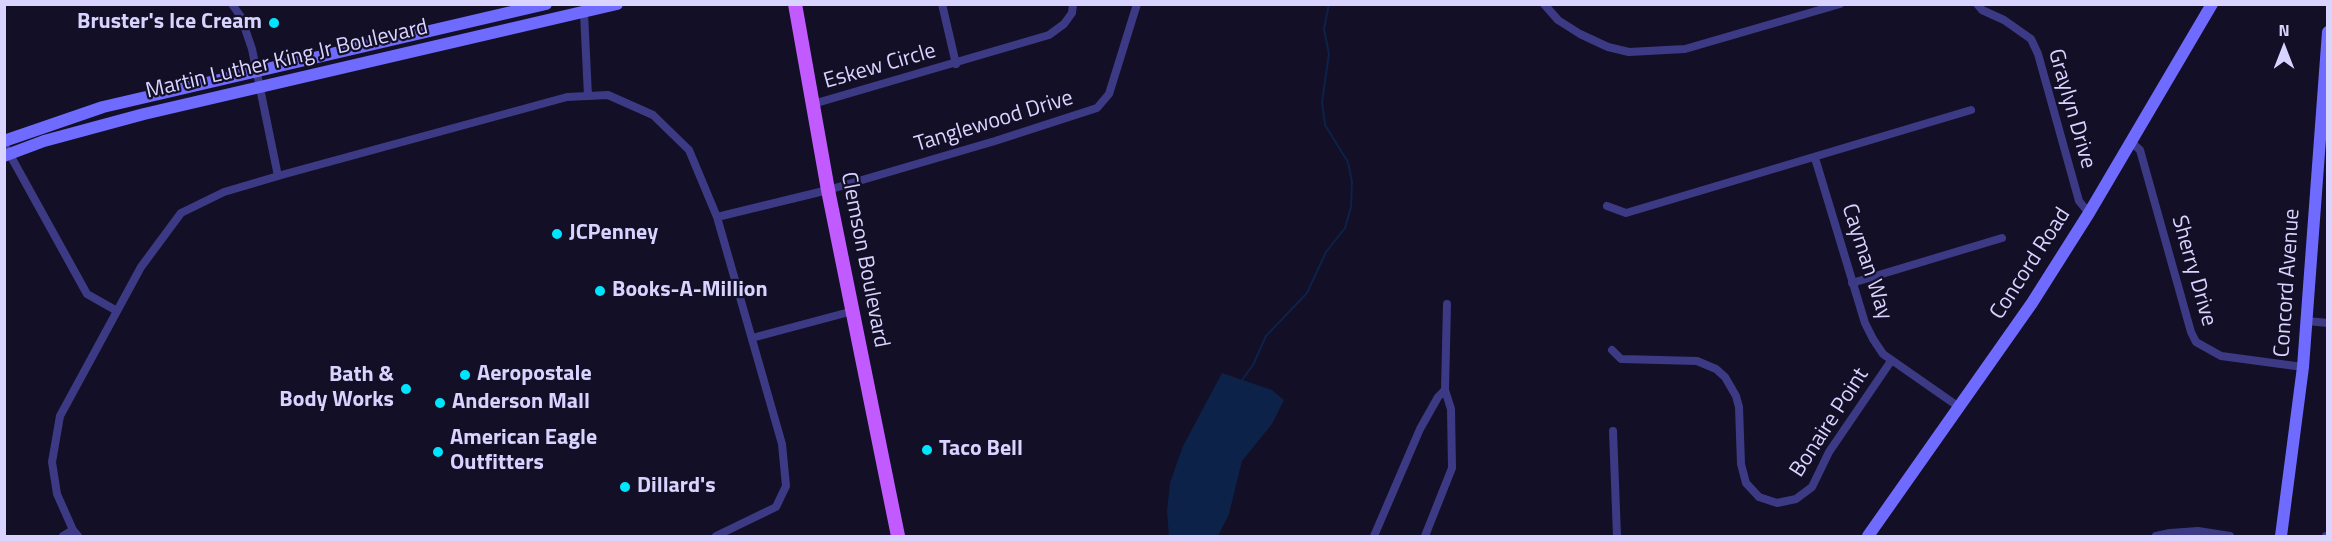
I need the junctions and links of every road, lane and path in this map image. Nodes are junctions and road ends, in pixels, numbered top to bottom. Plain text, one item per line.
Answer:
1 (232, 4) edge
2 (546, 4) edge
3 (617, 4) edge
4 (795, 4) edge
5 (942, 4) edge
6 (1073, 4) edge
7 (1137, 4) edge
8 (1544, 4) edge
9 (1840, 4) edge
10 (1977, 4) edge
11 (2212, 4) edge
12 (584, 13) junction
13 (2328, 32) edge
14 (956, 64) junction
15 (257, 73) junction
16 (260, 87) junction
17 (588, 96) junction
18 (813, 105) junction
19 (1971, 110) dead end
20 (2130, 141) junction
21 (6, 149) edge
22 (1815, 158) junction
23 (278, 176) junction
24 (2322, 185) edge
25 (828, 190) junction
26 (1607, 206) dead end
27 (2089, 213) junction
28 (717, 217) junction
29 (2002, 238) dead end
30 (1851, 282) junction
31 (1447, 304) dead end
32 (117, 311) junction
33 (853, 311) junction
34 (2307, 321) junction
35 (2328, 323) edge
36 (752, 338) junction
37 (1612, 350) dead end
38 (1891, 361) junction
39 (2303, 367) junction
40 (1445, 390) junction
41 (1959, 407) junction
42 (1613, 431) dead end
43 (894, 532) edge
44 (75, 533) edge
45 (63, 537) edge
46 (716, 537) edge
47 (1374, 537) edge
48 (1425, 537) edge
49 (1617, 537) edge
50 (1868, 537) edge
51 (2156, 537) edge
52 (2230, 537) edge
53 (2281, 537) edge

1 - 15 street
2 - 15 street, Martin Luther King Jr Boulevard
3 - 12 street, Martin Luther King Jr Boulevard
4 - 18 main road, Clemson Boulevard
5 - 14 street, Eskew Circle
6 - 14 street, Eskew Circle
7 - 25 street, Tanglewood Drive
8 - 9 street
10 - 27 street, Graylyn Drive
11 - 20 street, Concord Road
12 - 16 street, Martin Luther King Jr Boulevard
12 - 17 street
13 - 24 street, Concord Avenue
14 - 18 street, Eskew Circle
15 - 16 street
15 - 21 street, Martin Luther King Jr Boulevard
16 - 21 street, Martin Luther King Jr Boulevard
16 - 23 street
17 - 23 street
17 - 28 street
18 - 25 main road, Clemson Boulevard
19 - 22 street
20 - 27 street, Concord Road
20 - 39 street, Sherry Drive
21 - 32 street
22 - 26 street
22 - 30 street, Cayman Way
23 - 32 street
24 - 34 street, Concord Avenue
25 - 28 street, Tanglewood Drive
25 - 33 main road, Clemson Boulevard
27 - 41 street, Concord Road
28 - 36 street
29 - 30 street
30 - 38 street, Cayman Way
31 - 40 street
32 - 44 street
33 - 36 street
33 - 43 main road, Clemson Boulevard
34 - 35 street
34 - 39 street, Concord Avenue
36 - 46 street
37 - 38 street, Bonaire Point
38 - 41 street, Cayman Way
39 - 53 street, Concord Avenue
40 - 47 street
40 - 48 street
41 - 50 street, Concord Road
42 - 49 street
44 - 45 street
51 - 52 street

